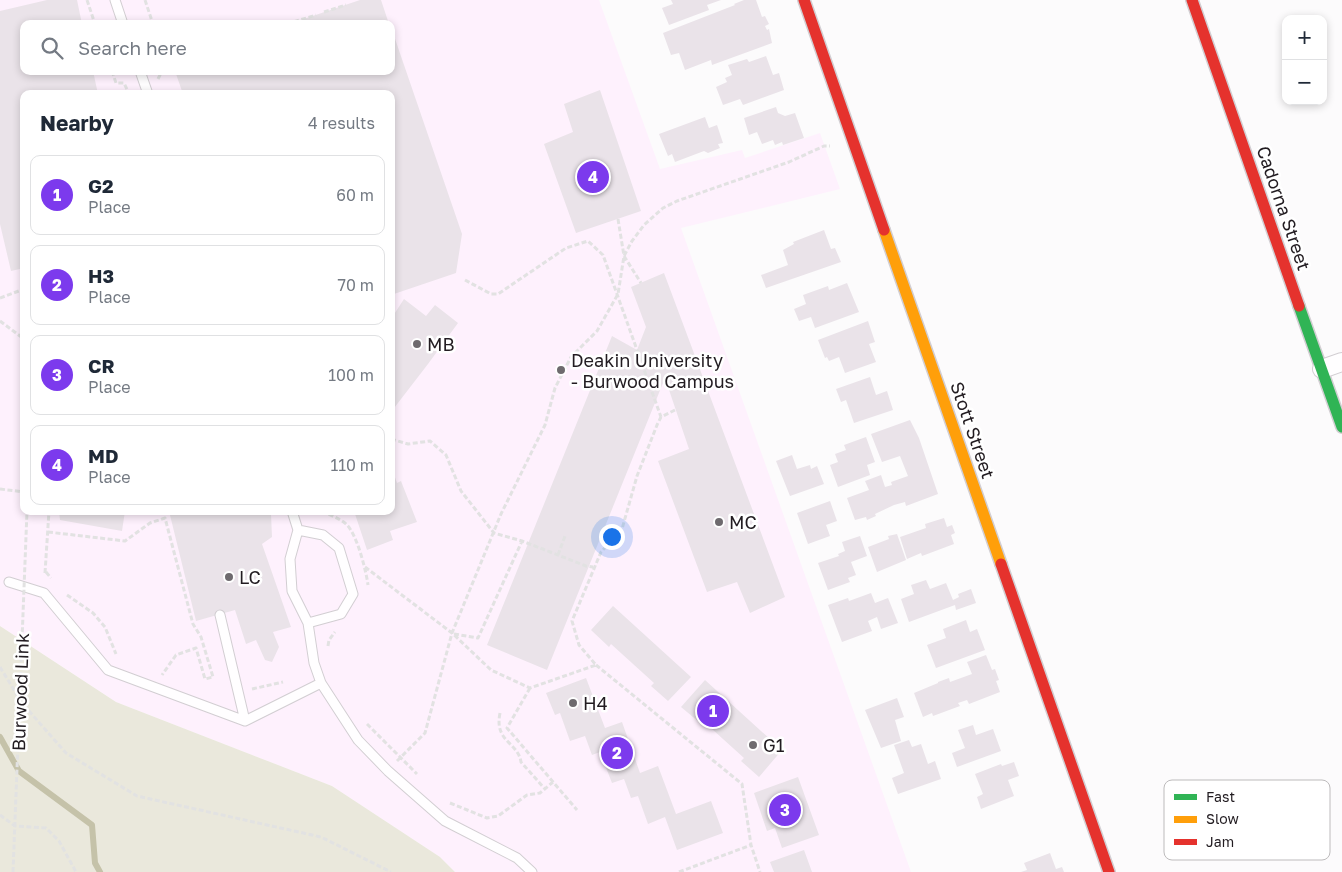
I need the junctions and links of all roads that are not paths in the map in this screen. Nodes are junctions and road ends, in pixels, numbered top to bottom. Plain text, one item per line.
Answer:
1 (115, 0) edge
2 (804, 0) edge
3 (1192, 0) edge
4 (122, 20) edge
5 (141, 75) edge
6 (147, 90) edge
7 (1342, 362) edge
8 (1322, 369) junction
9 (1342, 427) edge
10 (293, 515) edge
11 (298, 530) junction
12 (9, 582) dead end
13 (220, 615) dead end
14 (308, 623) junction
15 (321, 683) junction
16 (245, 721) junction
17 (532, 872) edge
18 (1110, 872) edge

1 - 4 lane
2 - 18 street, Stott Street
3 - 8 street, Cadorna Street
5 - 6 lane
7 - 8 street
8 - 9 street, Cadorna Street
10 - 11 lane
11 - 14 lane
11 - 14 lane
12 - 16 lane
13 - 16 lane
14 - 15 lane
15 - 16 lane
15 - 17 lane

